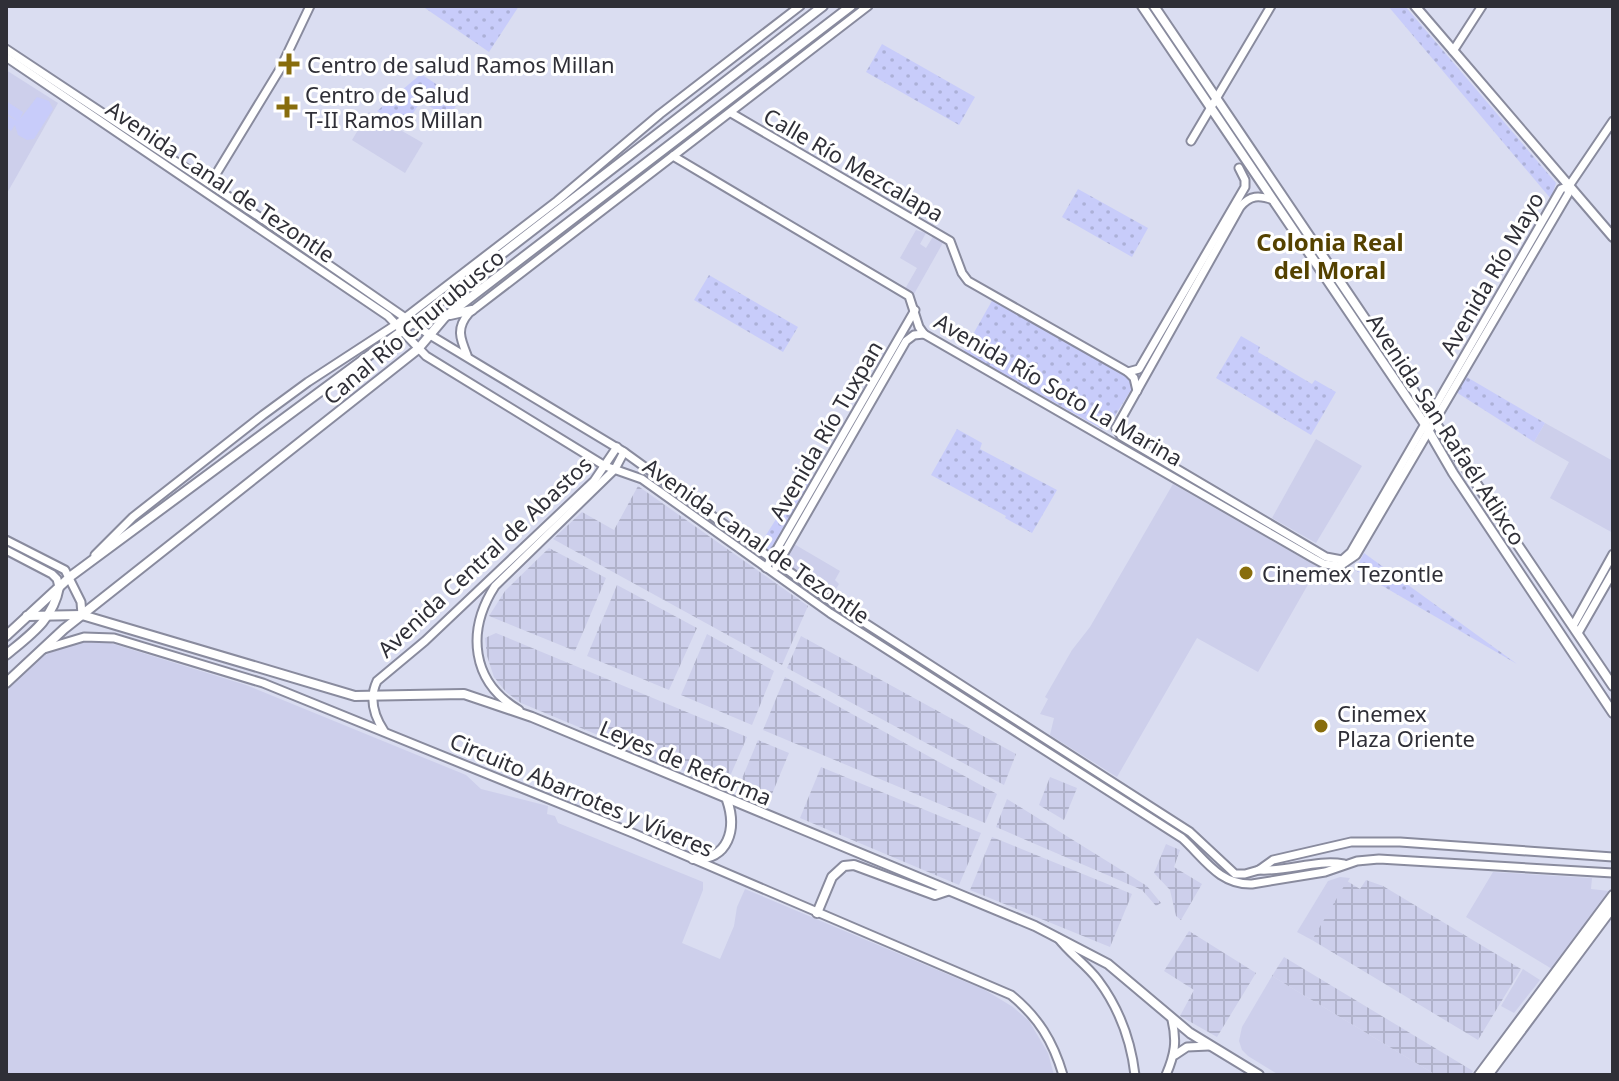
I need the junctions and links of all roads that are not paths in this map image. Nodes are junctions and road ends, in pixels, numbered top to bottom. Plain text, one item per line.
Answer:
1 (310, 6) edge
2 (800, 6) edge
3 (823, 6) edge
4 (851, 6) edge
5 (868, 6) edge
6 (1142, 6) edge
7 (1154, 6) edge
8 (1271, 6) edge
9 (1415, 6) edge
10 (1482, 6) edge
11 (6, 49) edge
12 (1453, 51) junction
13 (6, 57) edge
14 (1217, 96) junction
15 (1210, 107) junction
16 (731, 113) junction
17 (1613, 121) edge
18 (1191, 141) dead end
19 (673, 156) junction
20 (1239, 168) dead end
21 (210, 184) junction
22 (1569, 186) junction
23 (1273, 200) junction
24 (557, 201) junction
25 (550, 218) junction
26 (1613, 237) edge
27 (472, 310) junction
28 (915, 310) junction
29 (445, 317) junction
30 (410, 320) junction
31 (400, 328) junction
32 (924, 334) junction
33 (430, 335) junction
34 (418, 349) junction
35 (467, 355) junction
36 (1128, 372) junction
37 (1137, 391) junction
38 (1432, 417) junction
39 (1116, 428) junction
40 (1426, 428) junction
41 (1101, 434) junction
42 (842, 445) junction
43 (620, 450) junction
44 (605, 466) junction
45 (615, 469) junction
46 (6, 540) edge
47 (6, 550) edge
48 (1613, 554) edge
49 (775, 560) junction
50 (1325, 561) junction
51 (86, 566) junction
52 (786, 569) junction
53 (772, 572) junction
54 (1613, 572) edge
55 (70, 578) junction
56 (59, 587) junction
57 (51, 614) junction
58 (82, 615) junction
59 (27, 616) junction
60 (1576, 629) junction
61 (6, 636) edge
62 (38, 651) junction
63 (6, 655) edge
64 (6, 683) edge
65 (1613, 686) edge
66 (373, 698) junction
67 (1613, 713) edge
68 (532, 717) junction
69 (386, 733) junction
70 (727, 800) junction
71 (1378, 841) junction
72 (1433, 844) junction
73 (1502, 849) junction
74 (1557, 853) junction
75 (1613, 857) edge
76 (693, 859) junction
77 (1379, 859) junction
78 (1432, 860) junction
79 (1346, 864) junction
80 (1501, 865) junction
81 (1557, 869) junction
82 (1259, 870) junction
83 (1613, 873) edge
84 (948, 891) junction
85 (1613, 895) edge
86 (1613, 907) edge
87 (817, 913) junction
88 (1057, 936) junction
89 (1172, 1020) junction
90 (1210, 1046) junction
91 (1175, 1055) junction
92 (1063, 1075) edge
93 (1135, 1075) edge
94 (1166, 1075) edge
95 (1259, 1075) edge
96 (1479, 1075) edge
97 (1488, 1075) edge

1 - 21 street
2 - 24 street, Canal Río Churubusco
3 - 25 main road, Canal Río Churubusco
4 - 29 main road, Canal Río Churubusco
5 - 16 street, Canal Río Churubusco
6 - 15 main road, Avenida San Rafaél Atlixco
7 - 14 main road, Avenida San Rafaél Atlixco
8 - 14 street
9 - 12 main road
10 - 12 street
11 - 21 street, Avenida Canal de Tezontle
12 - 22 main road
13 - 31 street, Avenida Canal de Tezontle
14 - 15 street
14 - 38 main road, Avenida San Rafaél Atlixco
15 - 18 street
15 - 23 main road, Avenida San Rafaél Atlixco
16 - 19 street, Canal Río Churubusco
16 - 36 street, Calle Río Mezcalapa
17 - 22 street, Avenida Río Mayo
19 - 27 street, Canal Río Churubusco
19 - 28 street, Avenida Río Soto La Marina
20 - 36 street
21 - 30 street, Avenida Canal de Tezontle
22 - 26 main road
22 - 38 street, Avenida Río Mayo
23 - 37 street
23 - 40 main road, Avenida San Rafaél Atlixco
24 - 25 main road
24 - 30 street, Canal Río Churubusco
25 - 30 main road, Canal Río Churubusco
27 - 29 main road
27 - 35 street
28 - 32 street, Avenida Río Soto La Marina
28 - 42 street, Avenida Río Tuxpan
29 - 33 main road, Canal Río Churubusco
30 - 31 main road, Canal Río Churubusco
30 - 33 street, Avenida Canal de Tezontle
31 - 34 street, Avenida Canal de Tezontle
31 - 51 main road, Canal Río Churubusco
31 - 51 street, Canal Río Churubusco
32 - 41 street, Avenida Río Soto La Marina
32 - 42 street, Avenida Río Tuxpan
33 - 34 main road, Canal Río Churubusco
33 - 35 street, Avenida Canal de Tezontle
34 - 44 street, Avenida Canal de Tezontle
34 - 58 main road, Canal Río Churubusco
35 - 43 street, Avenida Canal de Tezontle
36 - 37 street
37 - 39 street
38 - 40 street, Avenida Río Mayo
38 - 60 main road, Avenida San Rafaél Atlixco
39 - 41 street
39 - 50 street, Avenida Río Soto La Marina
40 - 50 street, Avenida Río Mayo
40 - 67 main road, Avenida San Rafaél Atlixco
41 - 50 street, Avenida Río Soto La Marina
42 - 49 street, Avenida Río Tuxpan
43 - 44 street, Avenida Central de Abastos
43 - 45 street, Avenida Central de Abastos
43 - 49 street, Avenida Canal de Tezontle
44 - 45 street, Avenida Canal de Tezontle
44 - 66 street, Avenida Central de Abastos
45 - 53 street, Avenida Canal de Tezontle
45 - 68 street, Avenida Central de Abastos
46 - 55 street
47 - 56 street
48 - 60 street
49 - 52 street, Avenida Canal de Tezontle
49 - 53 street, Avenida Río Tuxpan
51 - 55 main road, Canal Río Churubusco
52 - 53 street
52 - 82 street, Avenida Canal de Tezontle
53 - 79 street, Avenida Canal de Tezontle
54 - 60 street
55 - 56 main road, Canal Río Churubusco
55 - 58 street
56 - 57 main road
56 - 59 main road, Canal Río Churubusco
57 - 58 main road, Leyes de Reforma
57 - 59 main road, Leyes de Reforma
57 - 63 main road
58 - 62 main road, Canal Río Churubusco
58 - 66 main road, Leyes de Reforma
59 - 61 main road, Canal Río Churubusco
60 - 65 main road, Avenida San Rafaél Atlixco
62 - 64 main road, Canal Río Churubusco
62 - 69 street, Circuito Abarrotes y Víveres
66 - 68 main road, Leyes de Reforma
66 - 69 street
68 - 70 main road, Leyes de Reforma
69 - 76 street, Circuito Abarrotes y Víveres
70 - 76 main road
70 - 84 main road, Leyes de Reforma
71 - 72 street
71 - 77 street
71 - 82 street
72 - 73 street
72 - 78 street
73 - 74 street
73 - 80 street
74 - 75 street
74 - 81 street
76 - 87 street, Circuito Abarrotes y Víveres
77 - 78 street, Avenida Canal de Tezontle
77 - 79 street, Avenida Canal de Tezontle
78 - 80 street, Avenida Canal de Tezontle
79 - 82 street, Avenida Canal de Tezontle
80 - 81 street, Avenida Canal de Tezontle
81 - 83 street, Avenida Canal de Tezontle
84 - 87 main road
84 - 88 main road, Leyes de Reforma
85 - 96 main road
86 - 97 main road
87 - 92 street, Circuito Abarrotes y Víveres
88 - 89 main road, Leyes de Reforma
88 - 93 street
89 - 90 main road, Leyes de Reforma
89 - 91 street
90 - 91 street
90 - 95 main road, Leyes de Reforma
91 - 94 street

